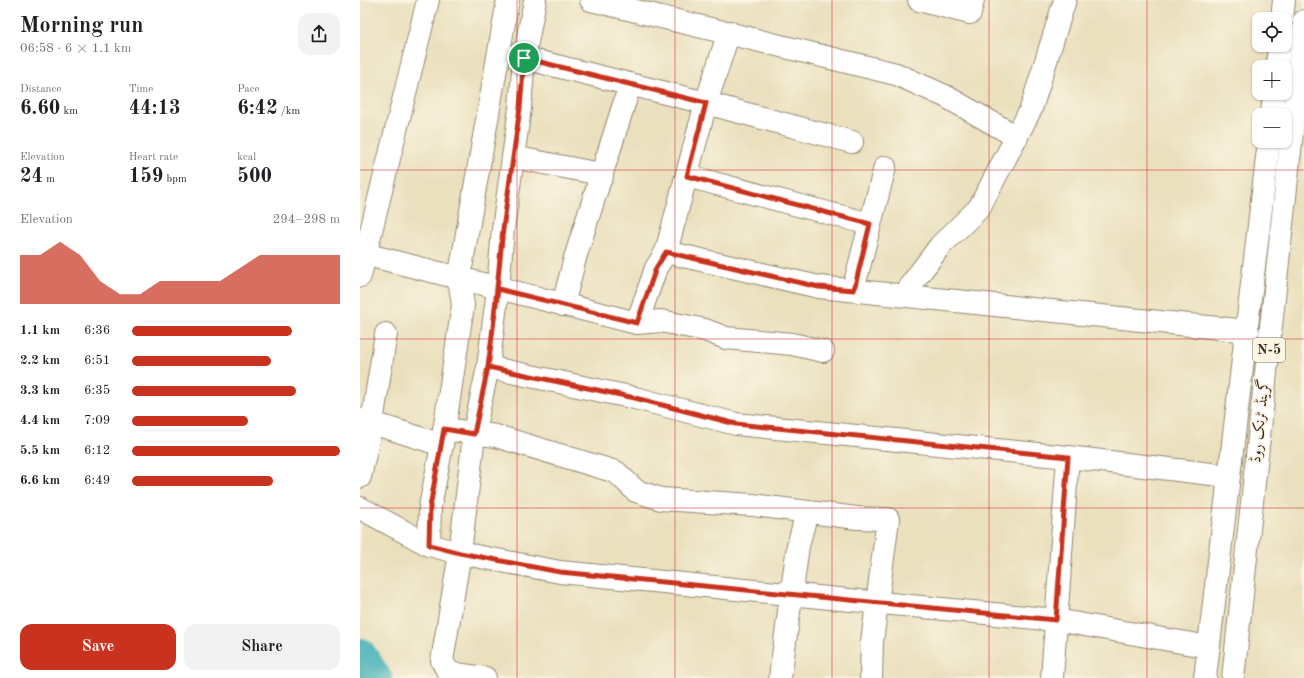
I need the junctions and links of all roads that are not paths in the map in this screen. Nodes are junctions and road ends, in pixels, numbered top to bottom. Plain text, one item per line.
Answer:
1 (428, 0) edge
2 (508, 0) edge
3 (536, 0) edge
4 (591, 0) edge
5 (919, 0) edge
6 (973, 0) edge
7 (1065, 0) edge
8 (1284, 0) edge
9 (1283, 12) edge
10 (1304, 25) edge
11 (729, 32) junction
12 (524, 58) junction
13 (630, 85) junction
14 (706, 103) junction
15 (1017, 137) junction
16 (852, 142) dead end
17 (1268, 148) edge
18 (513, 157) junction
19 (885, 167) dead end
20 (687, 176) junction
21 (602, 177) junction
22 (870, 224) junction
23 (666, 252) junction
24 (363, 254) edge
25 (360, 276) edge
26 (459, 279) junction
27 (498, 289) junction
28 (854, 290) junction
29 (904, 294) junction
30 (563, 305) junction
31 (637, 323) junction
32 (1248, 331) junction
33 (386, 334) dead end
34 (822, 352) dead end
35 (488, 367) junction
36 (366, 421) edge
37 (474, 434) junction
38 (443, 437) junction
39 (1068, 457) junction
40 (1228, 476) junction
41 (360, 477) edge
42 (360, 508) edge
43 (807, 512) junction
44 (429, 545) junction
45 (460, 553) junction
46 (793, 594) junction
47 (878, 603) junction
48 (1056, 620) junction
49 (1209, 647) junction
50 (486, 678) edge
51 (780, 678) edge
52 (871, 678) edge
53 (1052, 678) edge
54 (1206, 678) edge
55 (1233, 678) edge

1 - 24 main road
2 - 26 main road
3 - 12 main road
4 - 11 main road
5 - 6 main road
7 - 15 main road
8 - 9 main road
10 - 55 main road, گرینڈ ٹرنک روڈ / N-5
11 - 14 main road
11 - 15 main road
12 - 13 main road
12 - 18 main road
13 - 14 main road
13 - 21 main road
14 - 16 main road
14 - 20 main road
15 - 29 main road
17 - 32 main road, گرینڈ ٹرنک روڈ / N-5
18 - 21 main road
18 - 27 main road
19 - 22 main road
20 - 22 main road
20 - 23 main road
21 - 30 main road
22 - 28 main road
23 - 28 main road
23 - 31 main road
24 - 25 main road
24 - 26 main road
26 - 27 main road
26 - 38 main road
27 - 30 main road
27 - 35 main road
28 - 29 main road
29 - 32 main road
30 - 31 main road
31 - 34 main road
32 - 40 main road, گرینڈ ٹرنک روڈ / N-5
33 - 36 main road
35 - 37 main road
35 - 39 main road
36 - 38 main road
36 - 41 main road
37 - 38 main road
37 - 43 main road
37 - 45 main road
38 - 44 main road
39 - 40 main road
39 - 48 main road
40 - 49 main road, گرینڈ ٹرنک روڈ / N-5
42 - 44 main road
43 - 46 main road
43 - 47 main road
44 - 45 main road
45 - 46 main road
45 - 50 main road
46 - 47 main road
46 - 51 main road
47 - 48 main road
47 - 52 main road
48 - 49 main road
48 - 53 main road
49 - 54 main road, گرینڈ ٹرنک روڈ / N-5

